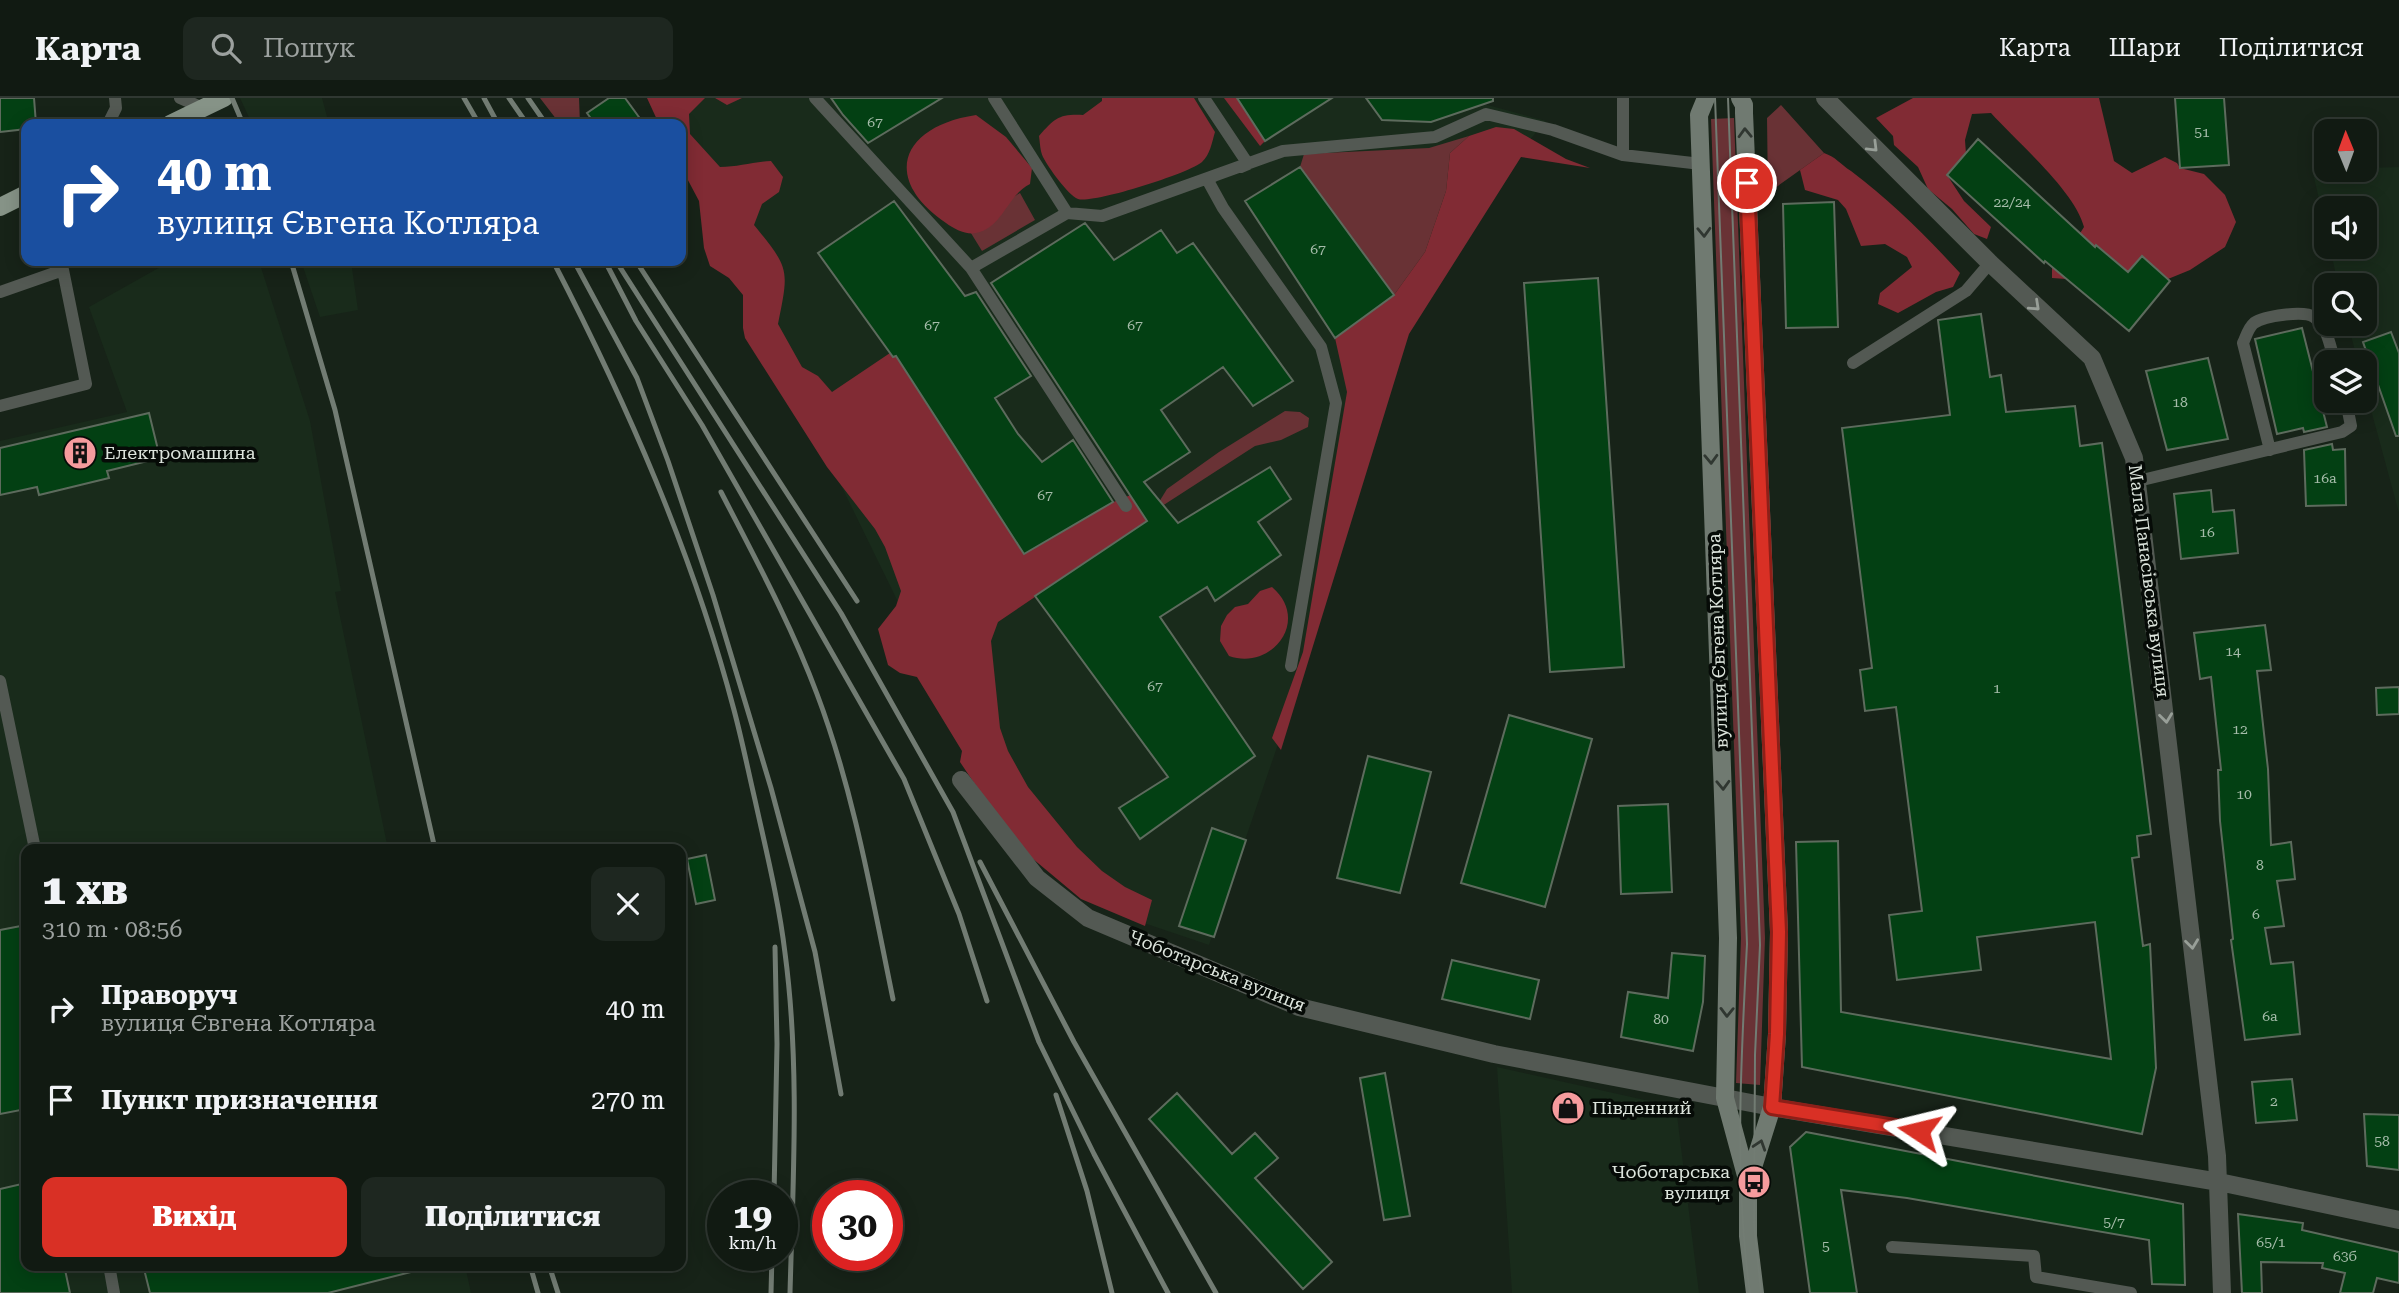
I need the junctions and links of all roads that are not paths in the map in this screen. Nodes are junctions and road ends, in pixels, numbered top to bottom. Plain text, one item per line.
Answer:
1 (115, 98) edge
2 (180, 98) edge
3 (224, 98) edge
4 (815, 98) edge
5 (994, 98) edge
6 (1204, 98) edge
7 (1623, 98) edge
8 (1706, 98) edge
9 (1825, 98) edge
10 (1745, 101) edge
11 (204, 108) junction
12 (110, 119) edge
13 (181, 119) edge
14 (1623, 155) junction
15 (1248, 164) junction
16 (1701, 164) junction
17 (1206, 179) junction
18 (21, 196) edge
19 (0, 207) edge
20 (1067, 213) junction
21 (1990, 264) junction
22 (971, 268) junction
23 (0, 292) edge
24 (2331, 350) edge
25 (1853, 363) dead end
26 (0, 407) edge
27 (2348, 413) edge
28 (2270, 450) junction
29 (2138, 481) junction
30 (1126, 506) dead end
31 (1291, 666) dead end
32 (0, 681) edge
33 (961, 780) dead end
34 (34, 844) edge
35 (1726, 1098) junction
36 (1772, 1107) junction
37 (2219, 1182) junction
38 (1748, 1183) junction
39 (2399, 1220) edge
40 (1892, 1247) dead end
41 (110, 1271) edge
42 (114, 1293) edge
43 (1755, 1293) edge
44 (2131, 1293) edge
45 (2222, 1293) edge

1 - 12 lane
2 - 11 lane
3 - 11 main road
4 - 22 lane
5 - 20 lane
6 - 15 lane
7 - 14 lane
8 - 16 main road, вулиця Євгена Котляра
9 -> 21 street, Мала Панасівська вулиця
36 -> 10 main road, вулиця Євгена Котляра
11 - 13 main road
14 - 15 lane
14 - 16 lane
15 - 17 lane
16 -> 35 main road, вулиця Євгена Котляра
17 - 20 lane
17 - 31 lane
18 - 19 main road
20 - 22 lane
21 - 25 lane
21 -> 29 street, Мала Панасівська вулиця
22 - 30 lane
23 - 26 lane
24 - 28 lane
27 - 28 lane
28 - 29 lane
29 -> 37 street, Мала Панасівська вулиця
32 - 34 lane
33 - 35 street, Чоботарська вулиця
35 - 36 street, Чоботарська вулиця
35 - 38 main road, вулиця Євгена Котляра
36 - 37 street, Чоботарська вулиця
38 -> 36 main road, вулиця Євгена Котляра
37 - 39 street, Чоботарська вулиця
37 - 45 street, Мала Панасівська вулиця
38 - 43 main road, вулиця Євгена Котляра
40 - 44 lane
41 - 42 lane

